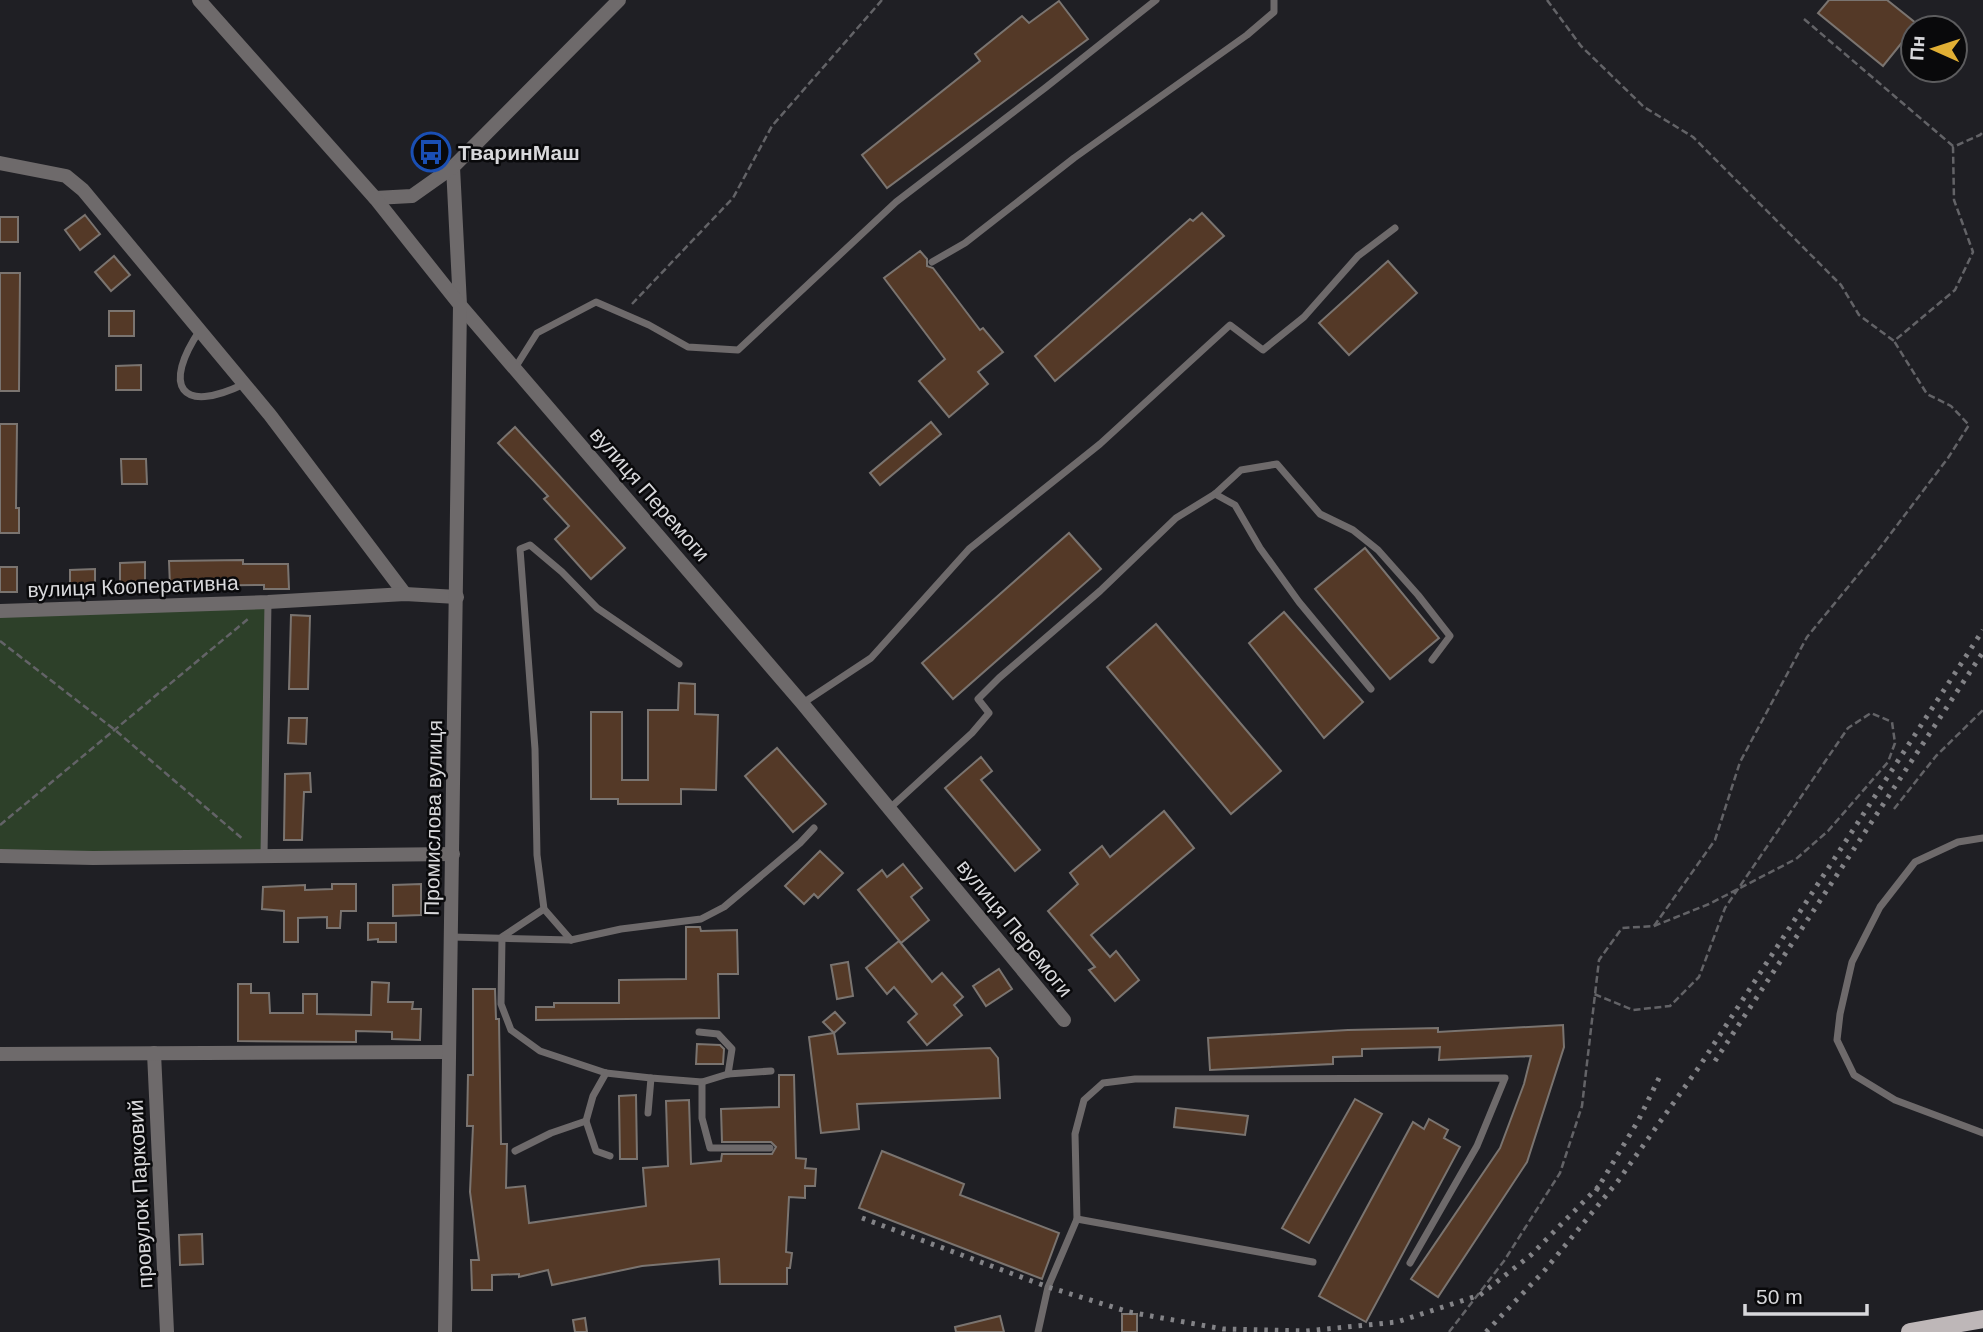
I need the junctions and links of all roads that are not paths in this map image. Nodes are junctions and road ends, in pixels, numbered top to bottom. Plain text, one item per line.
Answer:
1 (199, 0) edge
2 (619, 0) edge
3 (1156, 0) edge
4 (1274, 0) edge
5 (0, 163) edge
6 (453, 167) junction
7 (375, 198) junction
8 (1395, 228) dead end
9 (932, 262) dead end
10 (460, 305) junction
11 (200, 330) junction
12 (515, 368) junction
13 (245, 384) junction
14 (1215, 494) junction
15 (405, 594) junction
16 (457, 597) junction
17 (268, 602) junction
18 (0, 611) edge
19 (1432, 660) dead end
20 (679, 664) dead end
21 (1371, 689) dead end
22 (802, 704) junction
23 (890, 808) junction
24 (814, 828) dead end
25 (1983, 838) edge
26 (453, 854) junction
27 (0, 856) edge
28 (264, 857) junction
29 (544, 908) junction
30 (452, 937) junction
31 (502, 937) junction
32 (571, 940) junction
33 (1064, 1020) dead end
34 (699, 1032) dead end
35 (449, 1052) junction
36 (154, 1053) junction
37 (0, 1054) edge
38 (771, 1071) dead end
39 (606, 1073) junction
40 (728, 1074) junction
41 (651, 1078) junction
42 (702, 1082) junction
43 (648, 1112) dead end
44 (586, 1121) junction
45 (1983, 1133) edge
46 (770, 1148) dead end
47 (515, 1151) dead end
48 (610, 1156) dead end
49 (1077, 1219) junction
50 (1313, 1262) dead end
51 (1410, 1264) dead end
52 (1983, 1319) edge
53 (167, 1332) edge
54 (445, 1332) edge
55 (1038, 1332) edge
56 (1910, 1332) edge

1 - 7 street, вулиця Перемоги
2 - 6 street
3 - 12 lane
4 - 9 lane
5 - 11 street
6 - 7 street
6 - 10 street, Промислова вулиця
7 - 10 street, вулиця Перемоги
8 - 22 lane
10 - 12 street, вулиця Перемоги
10 - 16 street, Промислова вулиця
11 - 13 street
11 - 13 lane
12 - 22 street, вулиця Перемоги
13 - 15 street
14 - 19 lane
14 - 21 lane
14 - 23 lane
15 - 16 street, вулиця Кооперативна
15 - 17 street, вулиця Кооперативна
16 - 26 street, Промислова вулиця
17 - 18 street, вулиця Кооперативна
17 - 28 lane, вулиця Кооперативна
20 - 29 lane
22 - 23 street, вулиця Перемоги
23 - 33 street, вулиця Перемоги
24 - 32 lane
25 - 45 lane
26 - 28 street
26 - 30 street, Промислова вулиця
27 - 28 street
29 - 31 lane
29 - 32 lane
30 - 31 lane
30 - 35 street, Промислова вулиця
31 - 32 lane
31 - 39 lane
34 - 40 lane
35 - 36 street
35 - 54 street, Промислова вулиця
36 - 37 street
36 - 53 street, провулок Парковий
38 - 40 lane
39 - 41 lane
39 - 44 lane
40 - 42 lane
41 - 42 lane
41 - 43 lane
42 - 46 lane
44 - 47 lane
44 - 48 lane
49 - 50 lane
49 - 51 lane
49 - 55 lane
52 - 56 main road

